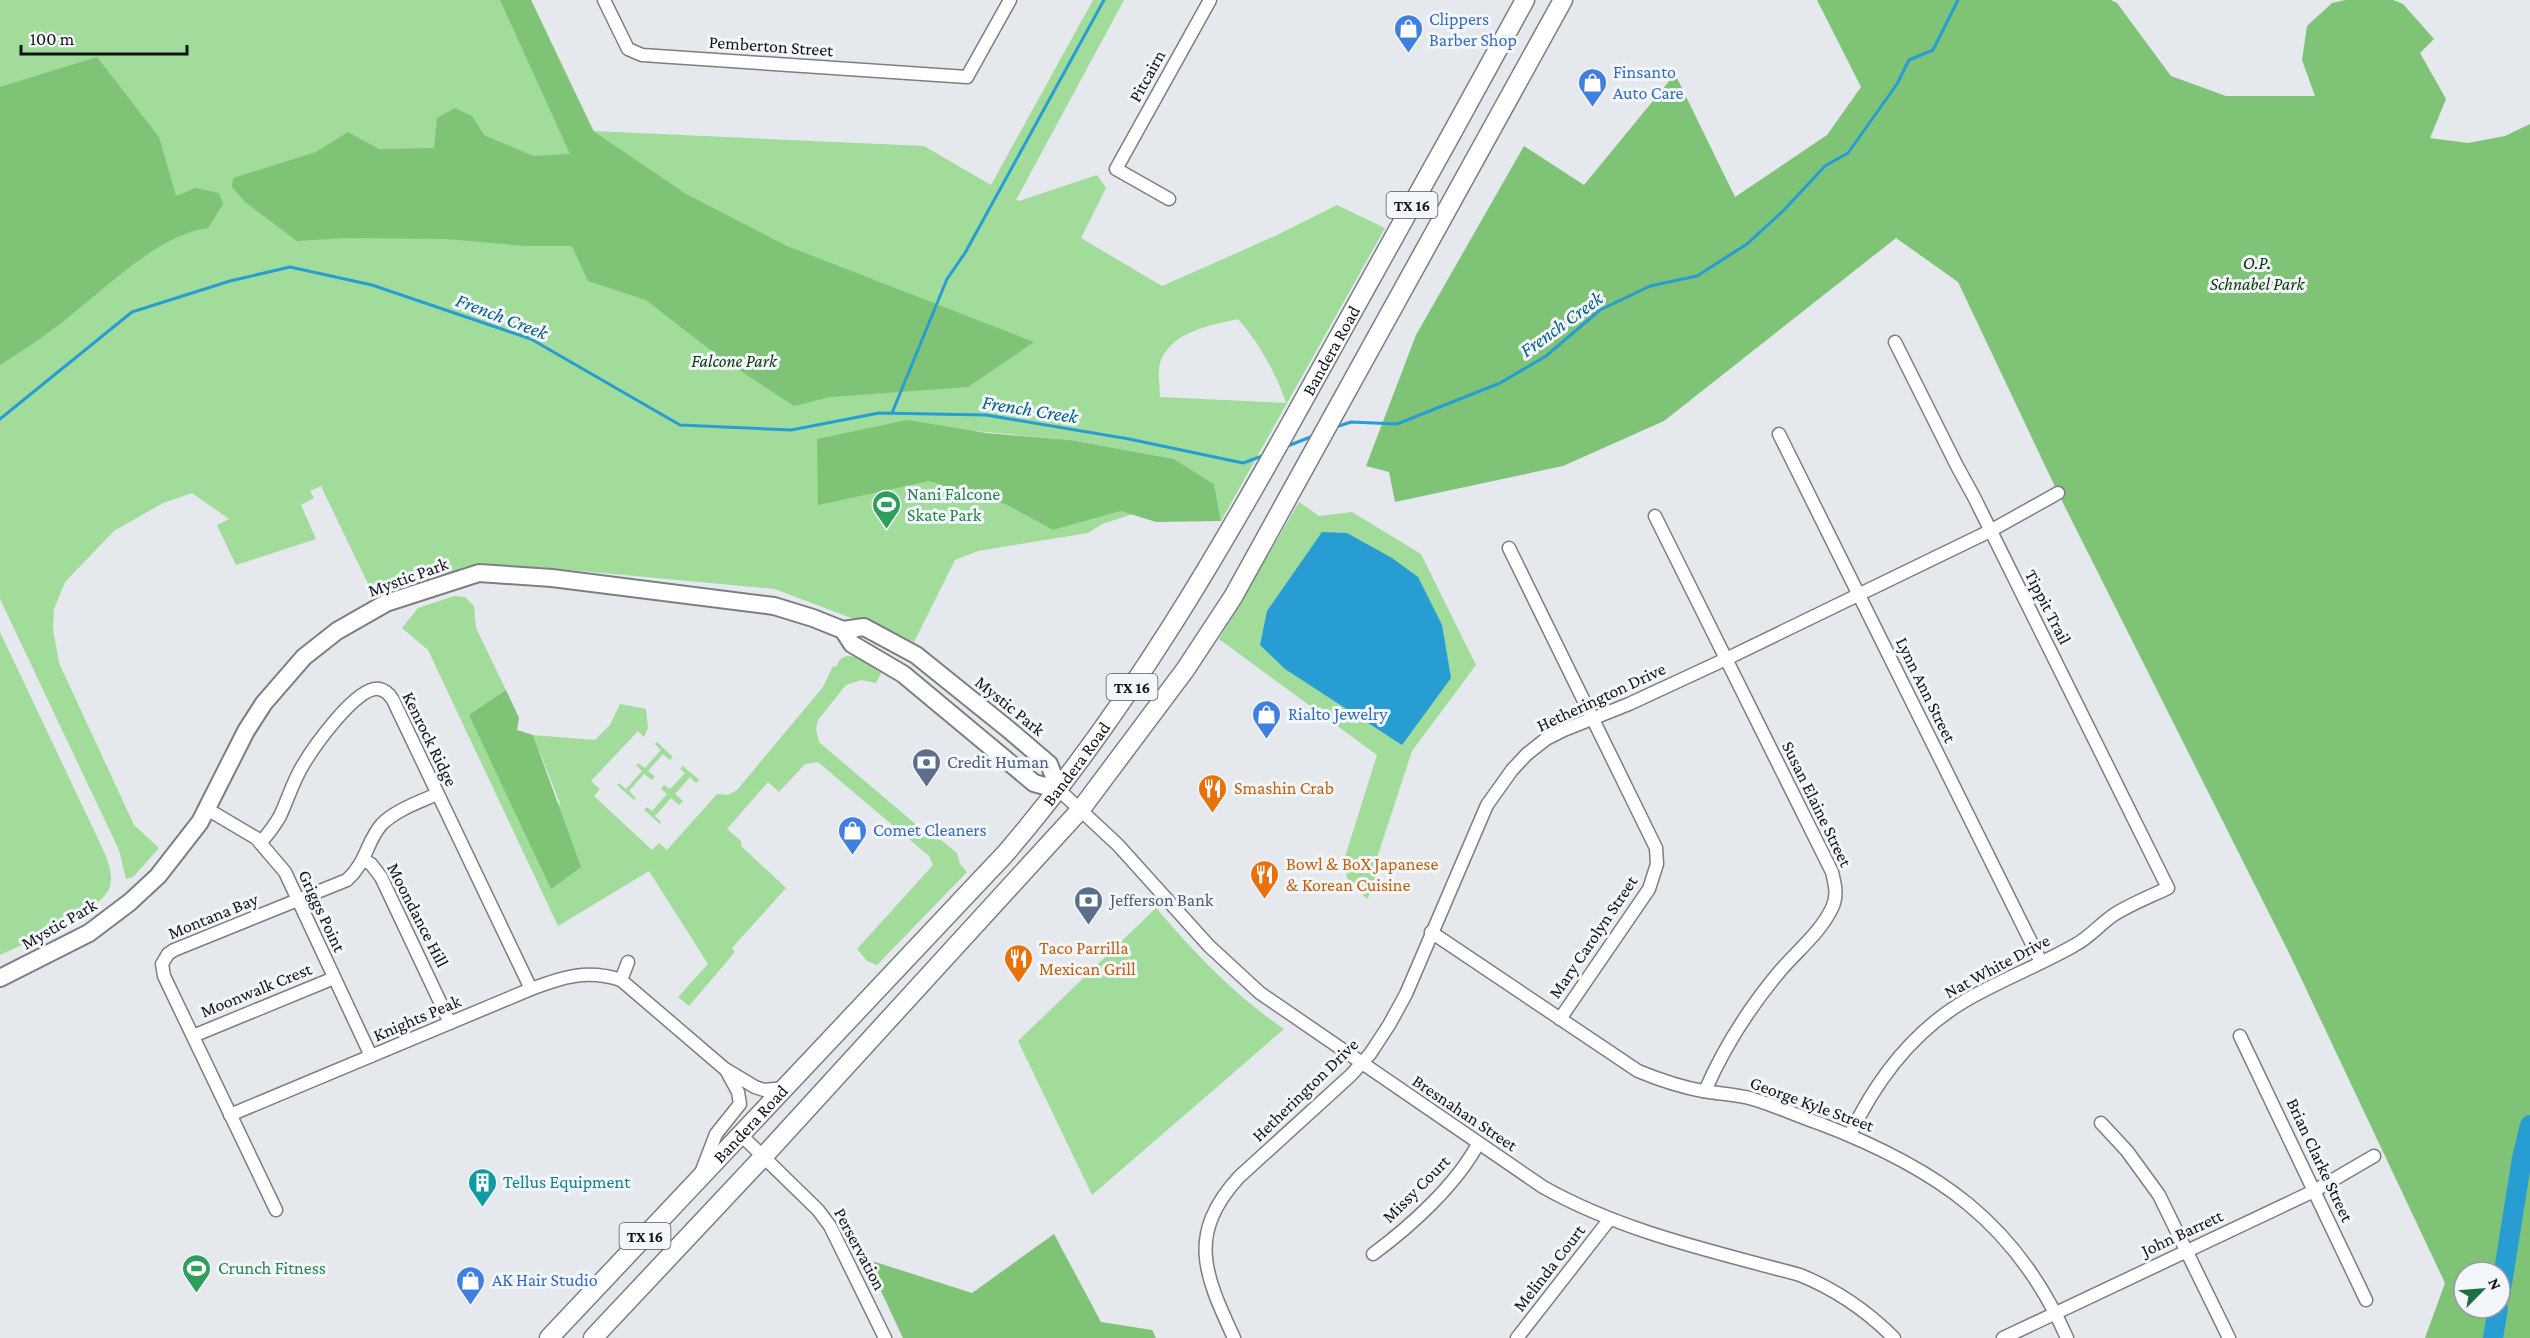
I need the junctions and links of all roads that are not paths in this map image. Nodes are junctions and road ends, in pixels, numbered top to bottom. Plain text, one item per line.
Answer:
1 (604, 0) edge
2 (1010, 0) edge
3 (1210, 0) edge
4 (1525, 0) edge
5 (1563, 0) edge
6 (1169, 199) dead end
7 (1348, 321) junction
8 (1378, 337) junction
9 (1895, 342) dead end
10 (1779, 434) dead end
11 (2058, 493) dead end
12 (1655, 516) dead end
13 (1990, 531) junction
14 (1509, 548) dead end
15 (1858, 594) junction
16 (843, 630) junction
17 (1726, 659) junction
18 (1593, 717) junction
19 (1059, 790) junction
20 (437, 794) junction
21 (207, 809) junction
22 (1081, 809) junction
23 (261, 842) junction
24 (364, 860) junction
25 (2168, 888) joint
26 (298, 901) junction
27 (1431, 932) junction
28 (628, 962) dead end
29 (2041, 962) junction
30 (0, 978) edge
31 (334, 978) junction
32 (621, 980) junction
33 (531, 989) junction
34 (1560, 1019) junction
35 (450, 1023) junction
36 (193, 1036) junction
37 (2241, 1036) dead end
38 (371, 1056) junction
39 (1362, 1064) junction
40 (725, 1069) junction
41 (785, 1088) junction
42 (1705, 1091) junction
43 (230, 1115) junction
44 (2101, 1123) dead end
45 (740, 1134) junction
46 (1850, 1135) junction
47 (1478, 1144) junction
48 (2374, 1156) dead end
49 (763, 1157) junction
50 (699, 1179) junction
51 (2314, 1191) junction
52 (276, 1210) dead end
53 (1609, 1220) junction
54 (2188, 1251) junction
55 (1373, 1254) dead end
56 (2366, 1300) dead end
57 (2056, 1313) junction
58 (549, 1338) edge
59 (593, 1338) edge
60 (885, 1338) edge
61 (1234, 1338) edge
62 (1517, 1338) edge
63 (1894, 1338) edge
64 (2003, 1338) edge
65 (2067, 1338) edge
66 (2229, 1338) edge

1 - 2 street, Pemberton Street
3 - 6 street, Pitcairn
4 - 7 main road, Bandera Road / TX 16
5 - 8 main road, Bandera Road / TX 16
7 - 8 main road
7 - 19 main road, Bandera Road / TX 16
8 - 22 main road, Bandera Road / TX 16
9 - 13 street, Tippit Trail
10 - 15 street, Lynn Ann Street
11 - 13 street, Hetherington Drive
12 - 17 street, Susan Elaine Street
13 - 15 street, Hetherington Drive
13 - 25 street, Tippit Trail
14 - 18 street, Mary Carolyn Street
15 - 17 street, Hetherington Drive
15 - 29 street, Lynn Ann Street
16 - 19 street, Mystic Park
16 - 19 street, Mystic Park
16 - 21 street, Mystic Park
17 - 18 street, Hetherington Drive
17 - 42 street, Susan Elaine Street
18 - 27 street, Hetherington Drive
18 - 34 street, Mary Carolyn Street
19 - 22 street, Bresnahan Street
19 - 41 main road, Bandera Road / TX 16
20 - 23 street, Kenrock Ridge
20 - 24 street, Montana Bay
20 - 33 street, Kenrock Ridge
21 - 23 street, Griggs Point
21 - 30 street, Mystic Park
22 - 39 street, Bresnahan Street
22 - 49 main road, Bandera Road / TX 16
23 - 26 street, Griggs Point
24 - 26 street, Montana Bay
24 - 35 street, Moondance Hill
25 - 29 street, Nat White Drive
26 - 31 street, Griggs Point
26 - 36 street, Montana Bay
27 - 34 street, George Kyle Street
27 - 39 street, Hetherington Drive
28 - 32 street
29 - 46 street, Nat White Drive
31 - 36 street, Moonwalk Crest
31 - 38 street, Griggs Point
32 - 33 street, Knights Peak
32 - 40 street, Knights Peak
33 - 35 street, Knights Peak
34 - 42 street, George Kyle Street
35 - 38 street, Knights Peak
36 - 43 street, Montana Bay
37 - 51 street, Brian Clarke Street
38 - 43 street, Knights Peak
39 - 47 street, Bresnahan Street
39 - 61 street, Hetherington Drive
40 - 41 street, Knights Peak
40 - 50 street, Knights Peak
41 - 45 main road, Bandera Road / TX 16
42 - 46 street, George Kyle Street
43 - 52 street, Montana Bay
44 - 54 street
45 - 49 street, Perservation
45 - 50 main road, Bandera Road / TX 16
46 - 57 street, George Kyle Street
47 - 53 street, Bresnahan Street
47 - 55 street, Missy Court
48 - 51 street, John Barrett
49 - 59 main road, Bandera Road / TX 16
49 - 60 street, Perservation
50 - 58 main road, Bandera Road / TX 16
51 - 54 street, John Barrett
51 - 56 street, Brian Clarke Street
53 - 62 street, Melinda Court
53 - 63 street, Bresnahan Street
54 - 57 street, John Barrett
54 - 66 street
57 - 64 street, John Barrett
57 - 65 street, George Kyle Street

